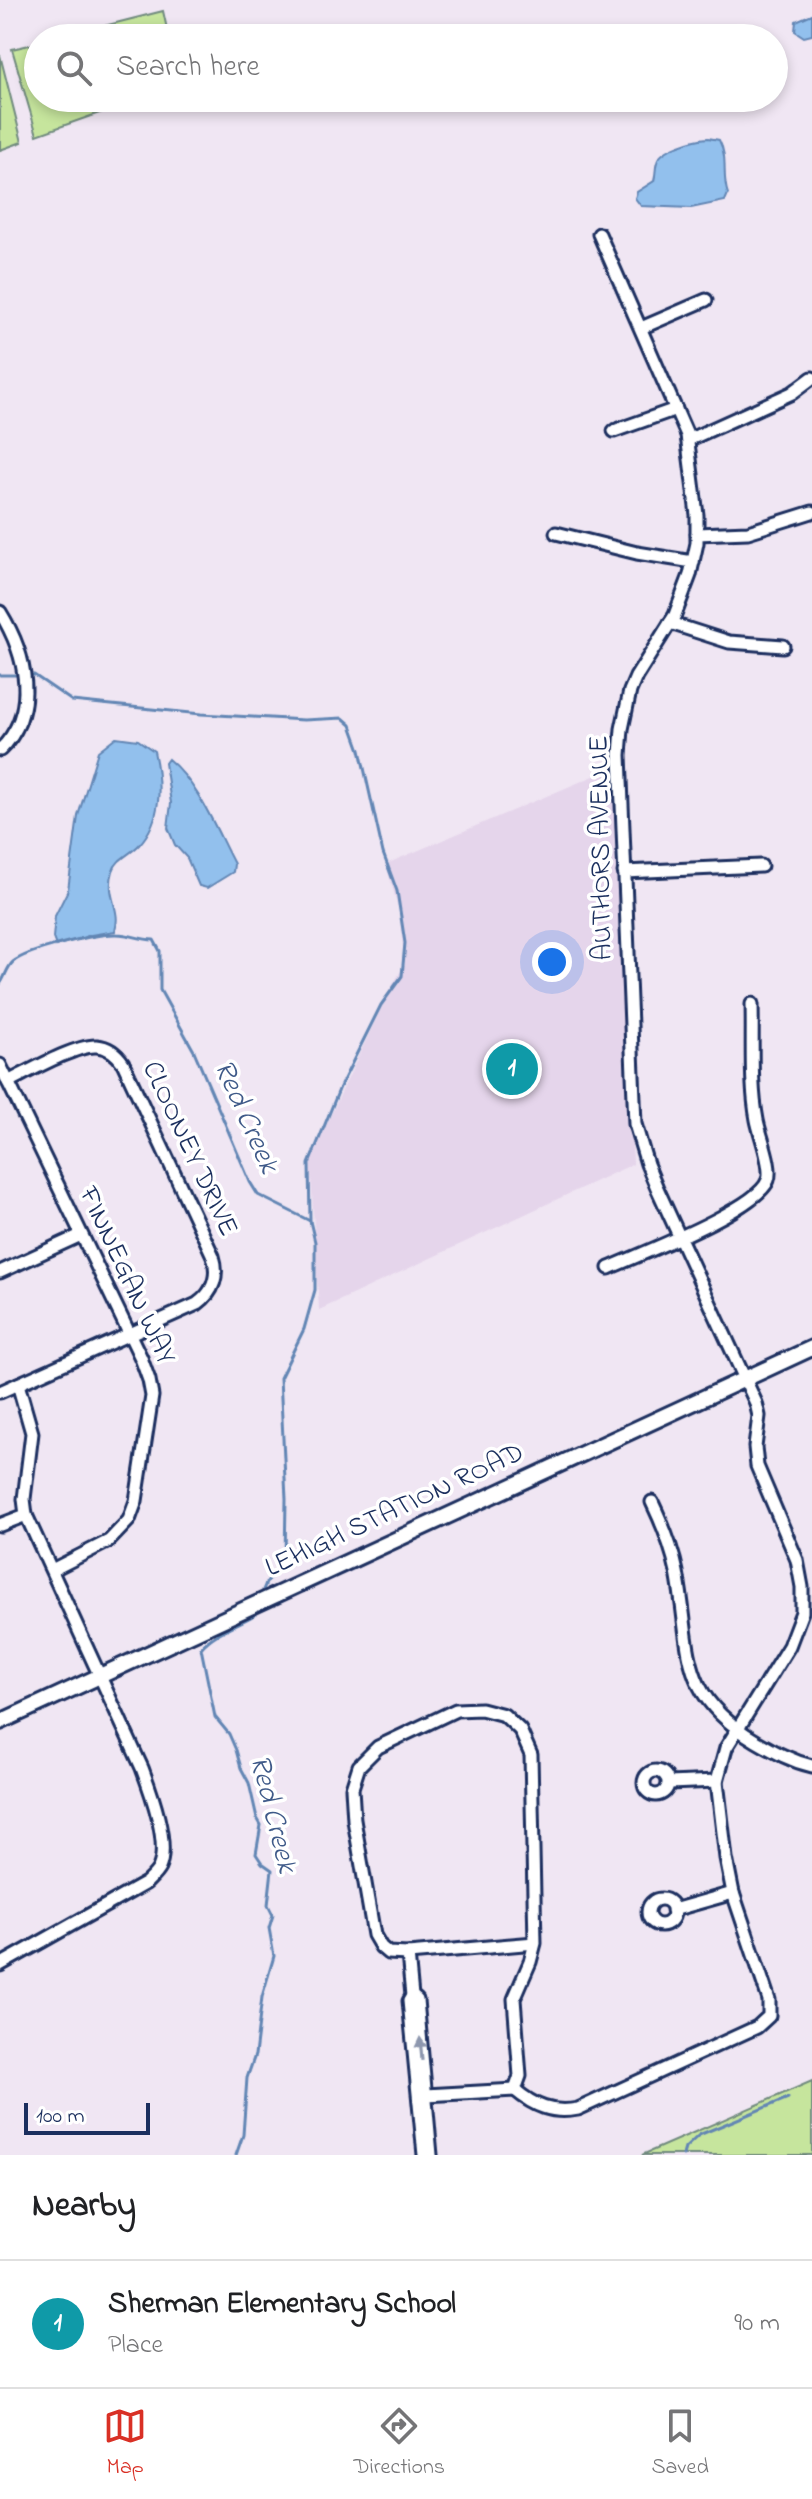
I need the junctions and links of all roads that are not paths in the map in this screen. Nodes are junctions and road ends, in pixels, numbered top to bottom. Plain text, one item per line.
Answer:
1 (599, 234) dead end
2 (706, 300) dead end
3 (641, 328) junction
4 (812, 378) edge
5 (676, 409) junction
6 (614, 431) dead end
7 (688, 440) junction
8 (812, 512) edge
9 (556, 533) dead end
10 (697, 534) junction
11 (693, 562) junction
12 (0, 612) edge
13 (670, 623) junction
14 (783, 646) dead end
15 (0, 750) edge
16 (761, 866) dead end
17 (624, 872) junction
18 (752, 1004) dead end
19 (0, 1065) edge
20 (8, 1082) junction
21 (81, 1235) junction
22 (679, 1236) junction
23 (609, 1268) dead end
24 (0, 1272) edge
25 (129, 1335) junction
26 (812, 1348) edge
27 (744, 1379) junction
28 (18, 1384) junction
29 (0, 1392) edge
30 (652, 1502) dead end
31 (26, 1515) junction
32 (0, 1525) edge
33 (52, 1570) junction
34 (100, 1675) junction
35 (0, 1722) edge
36 (736, 1729) junction
37 (812, 1766) edge
38 (717, 1781) junction
39 (669, 1783) dead end
40 (733, 1893) junction
41 (673, 1910) dead end
42 (535, 1943) junction
43 (408, 1954) junction
44 (0, 1965) edge
45 (412, 1996) junction
46 (515, 2090) junction
47 (426, 2095) junction
48 (424, 2155) edge
49 (431, 2155) edge

1 - 3 street, AUTHORS AVENUE
2 - 3 street
3 - 5 street, AUTHORS AVENUE
4 - 7 street
5 - 6 street
5 - 7 street, AUTHORS AVENUE
7 - 10 street, AUTHORS AVENUE
8 - 10 street
9 - 11 street
10 - 11 street, AUTHORS AVENUE
11 - 13 street, AUTHORS AVENUE
12 - 15 street
13 - 14 street
13 - 17 street, AUTHORS AVENUE
16 - 17 street
17 - 22 street, AUTHORS AVENUE
18 - 22 street
19 - 20 street, FINNEGAN WAY
20 - 21 street, FINNEGAN WAY
20 - 25 street, CLOONEY DRIVE
21 - 24 street
21 - 25 street, FINNEGAN WAY
22 - 23 street
22 - 27 street, AUTHORS AVENUE
25 - 28 street, CLOONEY DRIVE
25 - 33 street, FINNEGAN WAY
26 - 27 main road, LEHIGH STATION ROAD
27 - 34 main road, LEHIGH STATION ROAD
27 - 36 street, AUTHORS AVENUE
28 - 29 street, CLOONEY DRIVE
28 - 31 street
30 - 36 street
31 - 32 street
31 - 33 street
33 - 34 street
34 - 35 main road, LEHIGH STATION ROAD
34 - 44 street
36 - 37 street
36 - 38 street, AUTHORS AVENUE
38 - 39 street
38 - 40 street
40 - 41 street
40 - 46 street
42 - 43 street
42 - 43 street
42 - 46 street
43 - 45 street
47 -> 45 street
45 - 48 street
46 - 47 street
47 - 49 street

